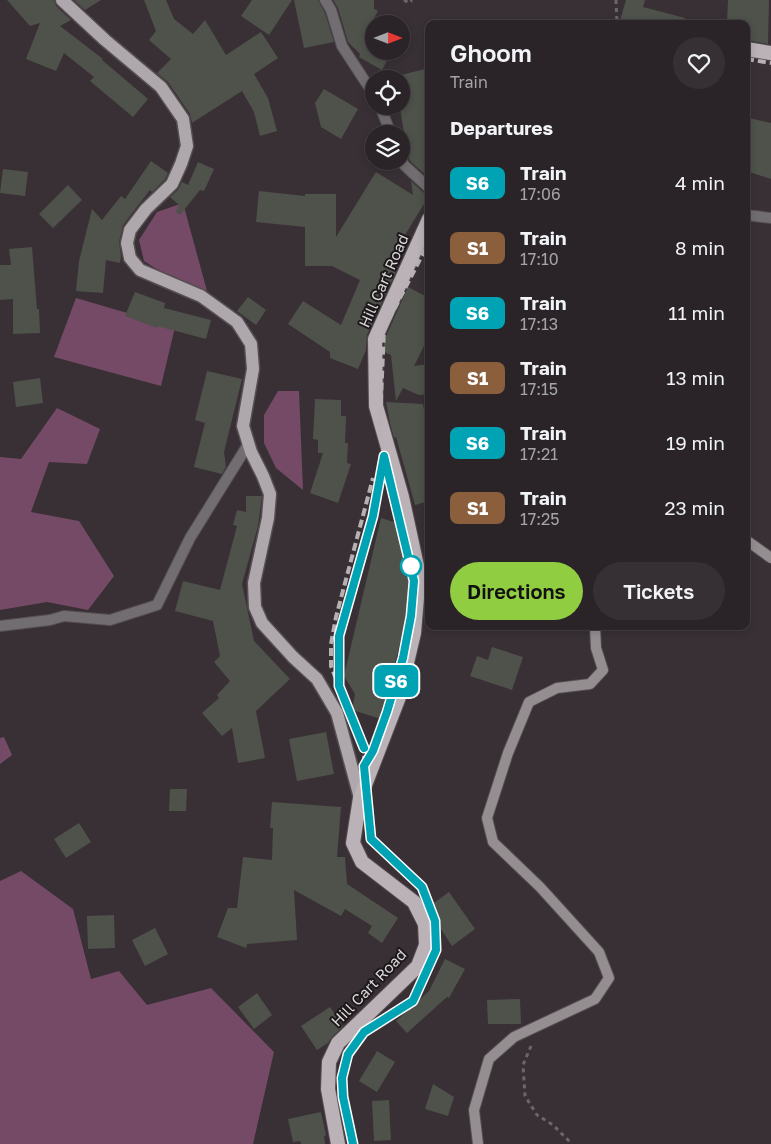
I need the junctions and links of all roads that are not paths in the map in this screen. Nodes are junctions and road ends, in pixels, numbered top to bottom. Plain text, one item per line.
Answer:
1 (62, 0) edge
2 (325, 0) edge
3 (750, 50) edge
4 (771, 53) edge
5 (365, 81) edge
6 (409, 170) edge
7 (425, 184) edge
8 (750, 215) edge
9 (771, 218) edge
10 (425, 228) edge
11 (249, 443) junction
12 (750, 543) edge
13 (771, 558) edge
14 (0, 626) edge
15 (595, 630) edge
16 (360, 798) junction
17 (338, 1144) edge
18 (478, 1144) edge

1 - 11 main road
2 - 5 street
3 - 4 highway
6 - 7 street
8 - 9 street
10 - 16 highway, Hill Cart Road
11 - 14 street
11 - 16 main road
12 - 13 main road
15 - 18 main road
16 - 17 highway, Hill Cart Road

